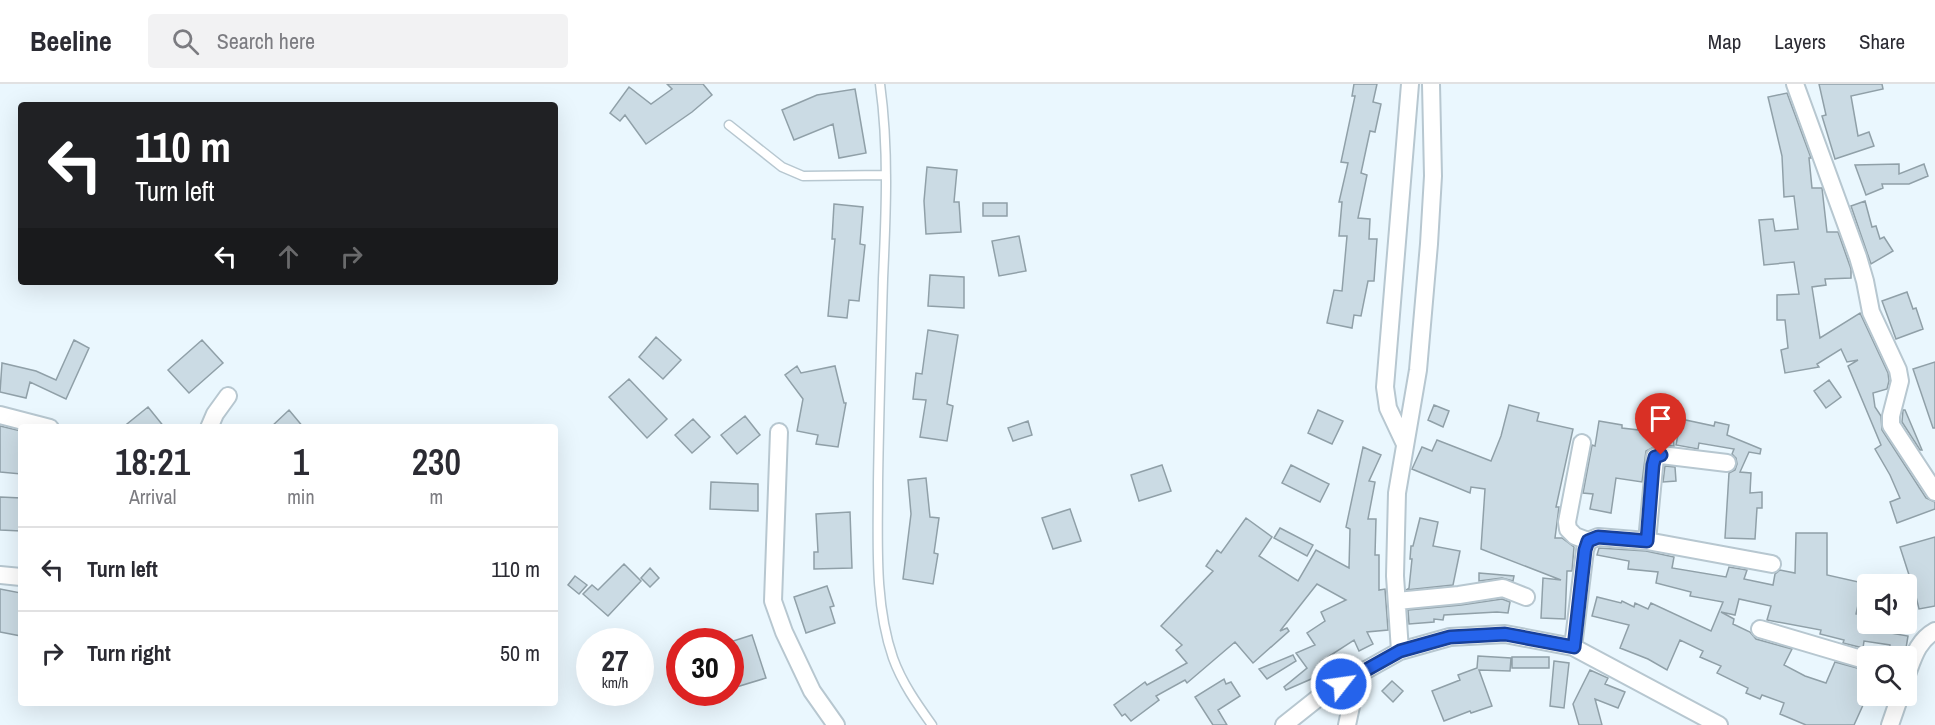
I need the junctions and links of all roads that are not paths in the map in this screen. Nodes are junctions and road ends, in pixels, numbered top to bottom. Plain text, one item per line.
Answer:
1 (880, 84) edge
2 (1410, 84) edge
3 (1431, 84) edge
4 (1795, 84) edge
5 (729, 126) dead end
6 (886, 175) junction
7 (228, 396) dead end
8 (0, 415) edge
9 (35, 424) edge
10 (211, 424) edge
11 (779, 432) dead end
12 (1404, 442) junction
13 (1582, 443) dead end
14 (1727, 463) dead end
15 (1935, 492) edge
16 (1588, 541) junction
17 (1647, 541) junction
18 (1772, 564) dead end
19 (0, 575) edge
20 (18, 577) edge
21 (1526, 597) dead end
22 (1397, 601) junction
23 (1760, 629) dead end
24 (1935, 631) edge
25 (1574, 647) junction
26 (1917, 649) edge
27 (1400, 651) junction
28 (1857, 658) edge
29 (1358, 674) junction
30 (1897, 706) edge
31 (836, 725) edge
32 (932, 725) edge
33 (1284, 725) edge
34 (1347, 725) edge
35 (1719, 725) edge
36 (1890, 725) edge

1 - 6 lane
2 - 12 street
3 - 12 street
4 - 15 street
5 - 6 lane
6 - 32 lane
7 - 10 street
8 - 9 street
11 - 31 street
12 - 22 street
13 - 16 street
14 - 17 street
16 - 17 street
16 - 25 street
17 - 18 street
19 - 20 street
21 - 22 street
22 - 27 street
23 - 28 street
24 - 26 street
25 - 27 street
25 - 35 street
27 - 29 street
29 - 33 street
29 - 34 street
30 - 36 street

